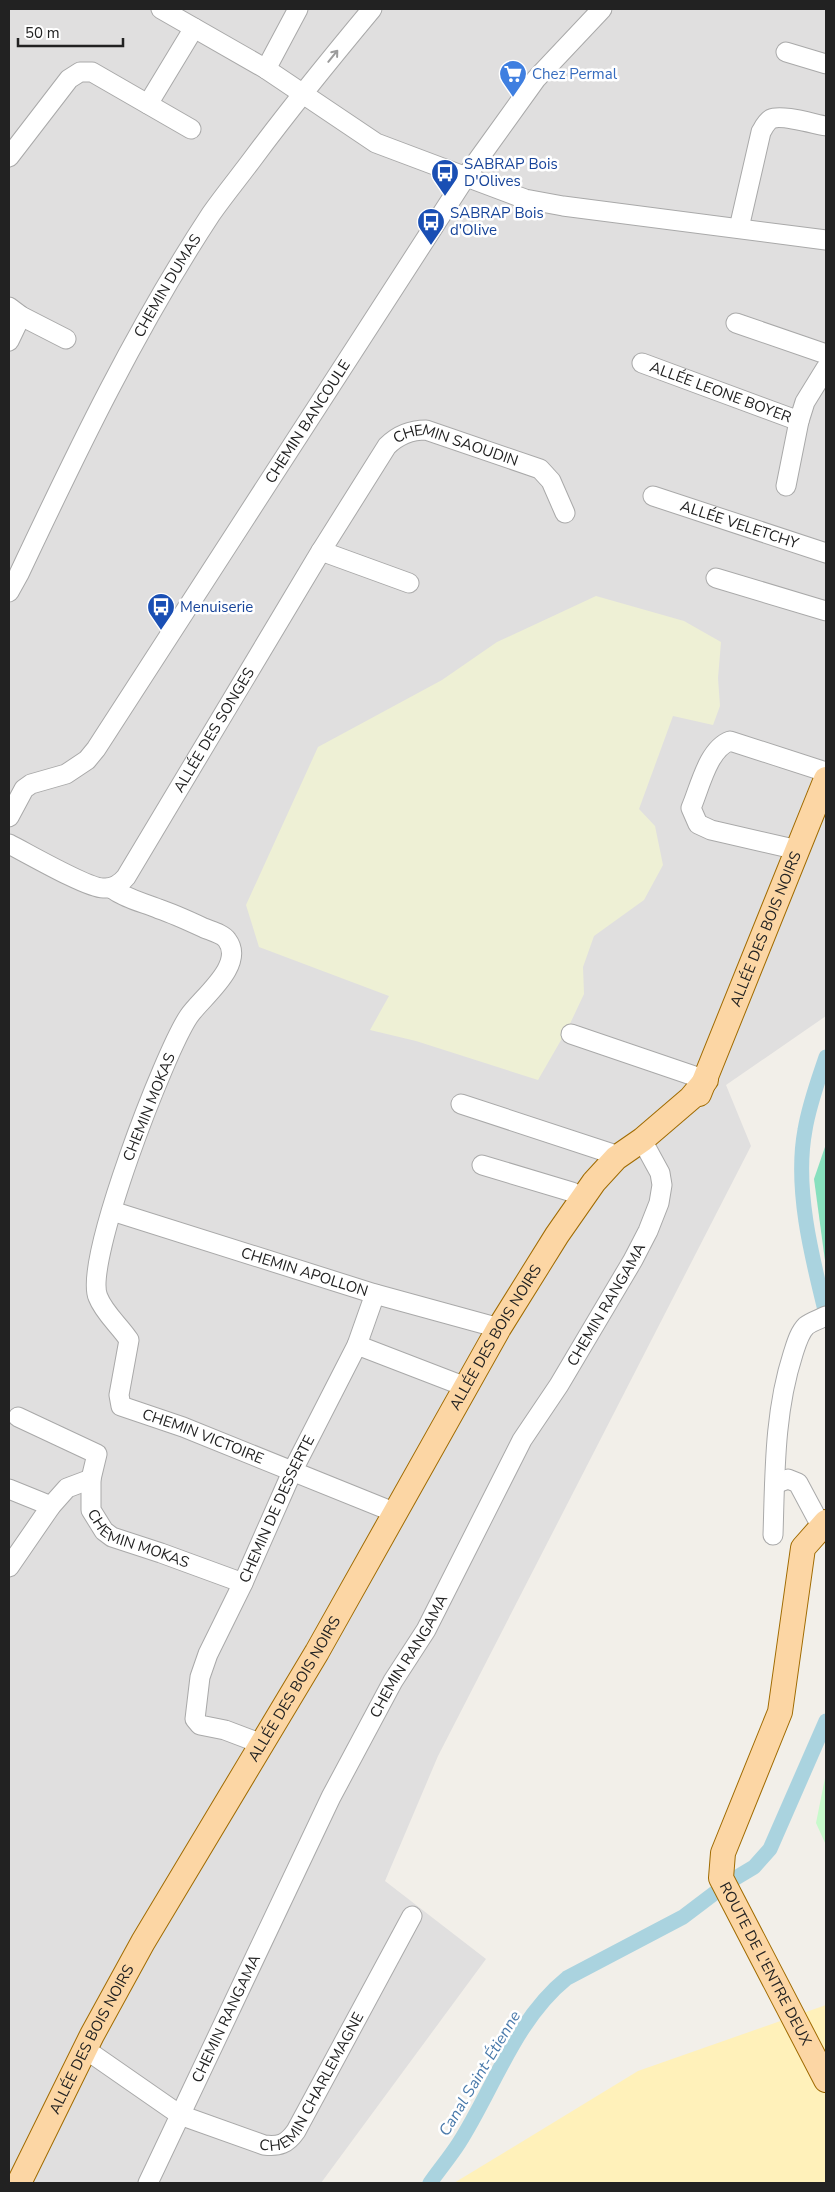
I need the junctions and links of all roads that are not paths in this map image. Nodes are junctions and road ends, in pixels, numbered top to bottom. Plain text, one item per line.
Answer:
1 (161, 9) edge
2 (298, 9) edge
3 (372, 9) edge
4 (602, 9) edge
5 (194, 28) junction
6 (786, 52) dead end
7 (826, 64) edge
8 (266, 69) junction
9 (302, 93) junction
10 (148, 104) junction
11 (826, 126) edge
12 (191, 129) dead end
13 (9, 157) edge
14 (467, 175) junction
15 (739, 228) junction
16 (826, 240) edge
17 (15, 312) edge
18 (736, 324) dead end
19 (66, 338) dead end
20 (9, 341) edge
21 (826, 354) edge
22 (642, 362) dead end
23 (826, 368) edge
24 (799, 420) junction
25 (786, 486) dead end
26 (653, 496) dead end
27 (565, 513) dead end
28 (321, 551) junction
29 (826, 553) edge
30 (716, 578) dead end
31 (409, 583) dead end
32 (9, 592) edge
33 (826, 611) edge
34 (826, 772) edge
35 (826, 779) edge
36 (9, 817) edge
37 (9, 844) edge
38 (798, 850) junction
39 (111, 888) junction
40 (571, 1034) dead end
41 (706, 1080) junction
42 (461, 1104) dead end
43 (645, 1144) junction
44 (616, 1158) junction
45 (482, 1165) dead end
46 (582, 1201) junction
47 (112, 1211) junction
48 (375, 1294) junction
49 (826, 1316) edge
50 (499, 1328) junction
51 (357, 1346) junction
52 (466, 1388) junction
53 (121, 1406) joint
54 (18, 1417) dead end
55 (292, 1472) junction
56 (91, 1480) junction
57 (775, 1484) junction
58 (9, 1489) edge
59 (50, 1506) junction
60 (396, 1513) junction
61 (824, 1524) edge
62 (773, 1535) dead end
63 (9, 1567) edge
64 (242, 1583) junction
65 (262, 1744) junction
66 (412, 1916) dead end
67 (85, 2050) junction
68 (823, 2072) edge
69 (180, 2115) junction
70 (19, 2183) edge
71 (148, 2183) edge

1 - 5 street
2 - 8 street
9 -> 3 street, CHEMIN DUMAS
4 - 14 street, CHEMIN BANCOULE
5 - 8 street
5 - 10 street
6 - 7 street
8 - 9 street
9 - 14 street
9 - 32 street, CHEMIN DUMAS
10 - 12 street
10 - 13 street
11 - 15 street
14 - 15 street
14 - 36 street, CHEMIN BANCOULE
15 - 16 street
17 - 19 street
17 - 20 street
18 - 21 street
22 - 24 street, ALLÉE LEONE BOYER
23 - 24 street, ALLÉE LEONE BOYER
24 - 25 street, ALLÉE LEONE BOYER
26 - 29 street, ALLÉE VELETCHY
27 - 28 street, CHEMIN SAOUDIN
28 - 31 street
28 - 39 street, ALLÉE DES SONGES
30 - 33 street
34 - 38 street
35 - 38 main road, ALLÉE DES BOIS NOIRS
37 - 39 street
38 - 41 main road, ALLÉE DES BOIS NOIRS
39 - 47 street, CHEMIN MOKAS
40 - 41 street
41 - 43 main road, ALLÉE DES BOIS NOIRS
42 - 44 street
43 - 44 main road, ALLÉE DES BOIS NOIRS
43 - 46 main road, ALLÉE DES BOIS NOIRS
43 - 69 street, CHEMIN RANGAMA
44 - 46 main road, ALLÉE DES BOIS NOIRS
45 - 46 street
46 - 50 main road, ALLÉE DES BOIS NOIRS
47 - 48 street, CHEMIN APOLLON
47 - 53 street, CHEMIN MOKAS
48 - 50 street, CHEMIN APOLLON
48 - 51 street, CHEMIN DE DESSERTE
49 - 57 street
50 - 52 main road, ALLÉE DES BOIS NOIRS
51 - 52 street
51 - 55 street, CHEMIN DE DESSERTE
52 - 60 main road, ALLÉE DES BOIS NOIRS
53 - 55 street, CHEMIN VICTOIRE
54 - 56 street, CHEMIN MOKAS
55 - 60 street, CHEMIN VICTOIRE
55 - 64 street, CHEMIN DE DESSERTE
56 - 59 street
56 - 64 street, CHEMIN MOKAS
57 - 61 street
57 - 62 street
58 - 59 street
59 - 63 street
60 - 65 main road, ALLÉE DES BOIS NOIRS
61 - 68 main road, ROUTE DE L'ENTRE DEUX
64 - 65 street, CHEMIN DE DESSERTE
65 - 67 main road, ALLÉE DES BOIS NOIRS
66 - 69 street, CHEMIN CHARLEMAGNE
67 - 69 street, CHEMIN CHARLEMAGNE
67 - 70 main road, ALLÉE DES BOIS NOIRS
69 - 71 street, CHEMIN RANGAMA

